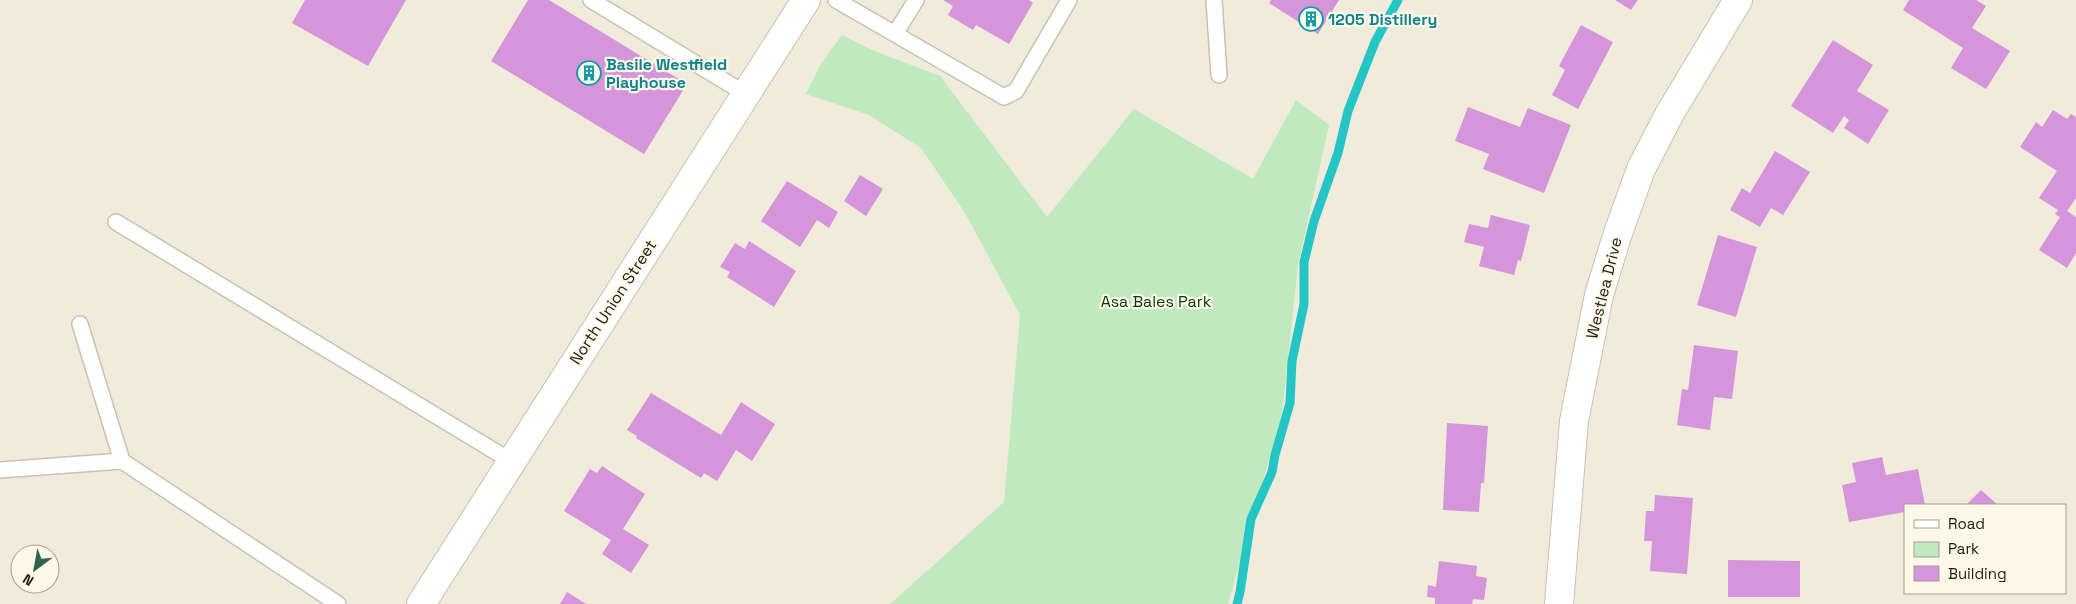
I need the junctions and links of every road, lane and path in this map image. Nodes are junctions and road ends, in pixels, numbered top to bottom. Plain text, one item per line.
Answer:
1 (590, 0) edge
2 (806, 0) edge
3 (836, 0) edge
4 (916, 0) edge
5 (1069, 0) edge
6 (1214, 0) edge
7 (1738, 0) edge
8 (895, 34) junction
9 (1219, 75) dead end
10 (746, 94) junction
11 (116, 222) dead end
12 (80, 324) dead end
13 (122, 461) junction
14 (511, 461) junction
15 (0, 470) edge
16 (338, 604) edge
17 (420, 604) edge
18 (1559, 604) edge

1 - 10 lane
2 - 10 street, North Union Street
3 - 8 lane
4 - 8 lane
5 - 8 lane
6 - 9 lane
7 - 18 street, Westlea Drive
10 - 14 street, North Union Street
11 - 14 lane
12 - 13 lane
13 - 15 lane
13 - 16 lane
14 - 17 street, North Union Street

